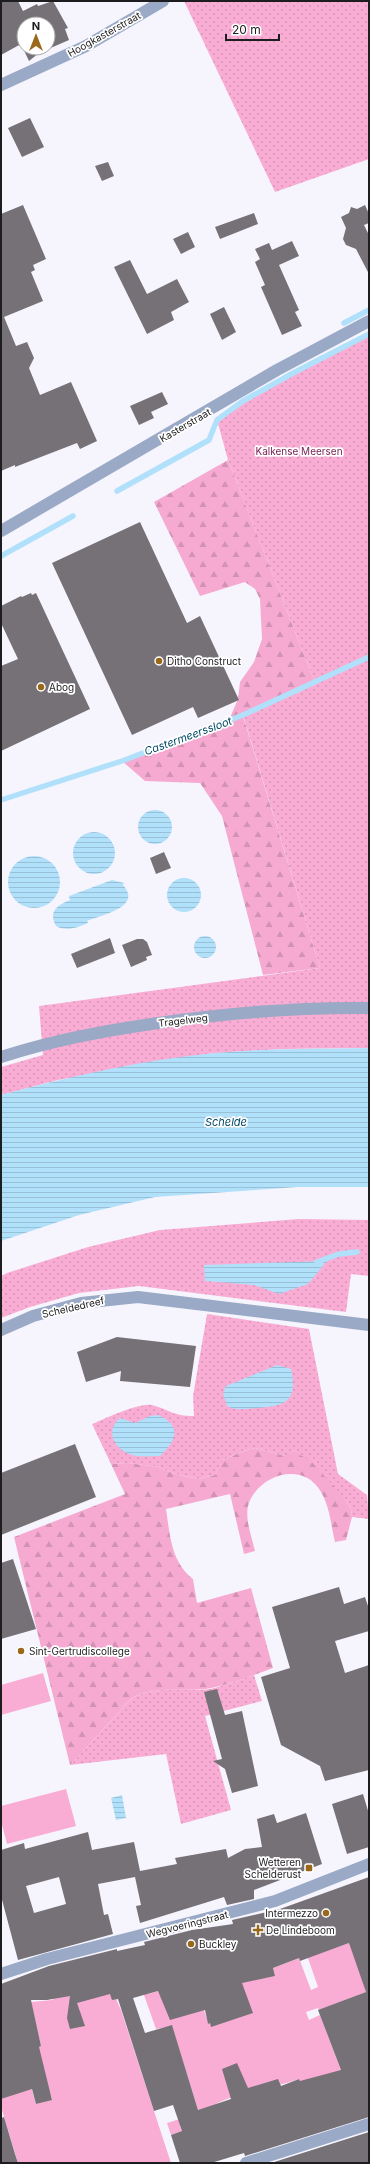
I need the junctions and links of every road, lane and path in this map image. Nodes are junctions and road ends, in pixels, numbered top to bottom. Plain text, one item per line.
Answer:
1 (163, 1) edge
2 (1, 84) edge
3 (369, 321) edge
4 (1, 531) edge
5 (369, 1008) edge
6 (1, 1057) edge
7 (369, 1325) edge
8 (1, 1330) edge
9 (369, 1864) edge
10 (1, 1974) edge
11 (369, 2124) edge
12 (246, 2163) edge

1 - 2 street, Hoogkasterstraat
3 - 4 street, Kasterstraat
5 - 6 street, Tragelweg
7 - 8 street, Scheldedreef
9 - 10 street, Wegvoeringstraat
11 - 12 street

